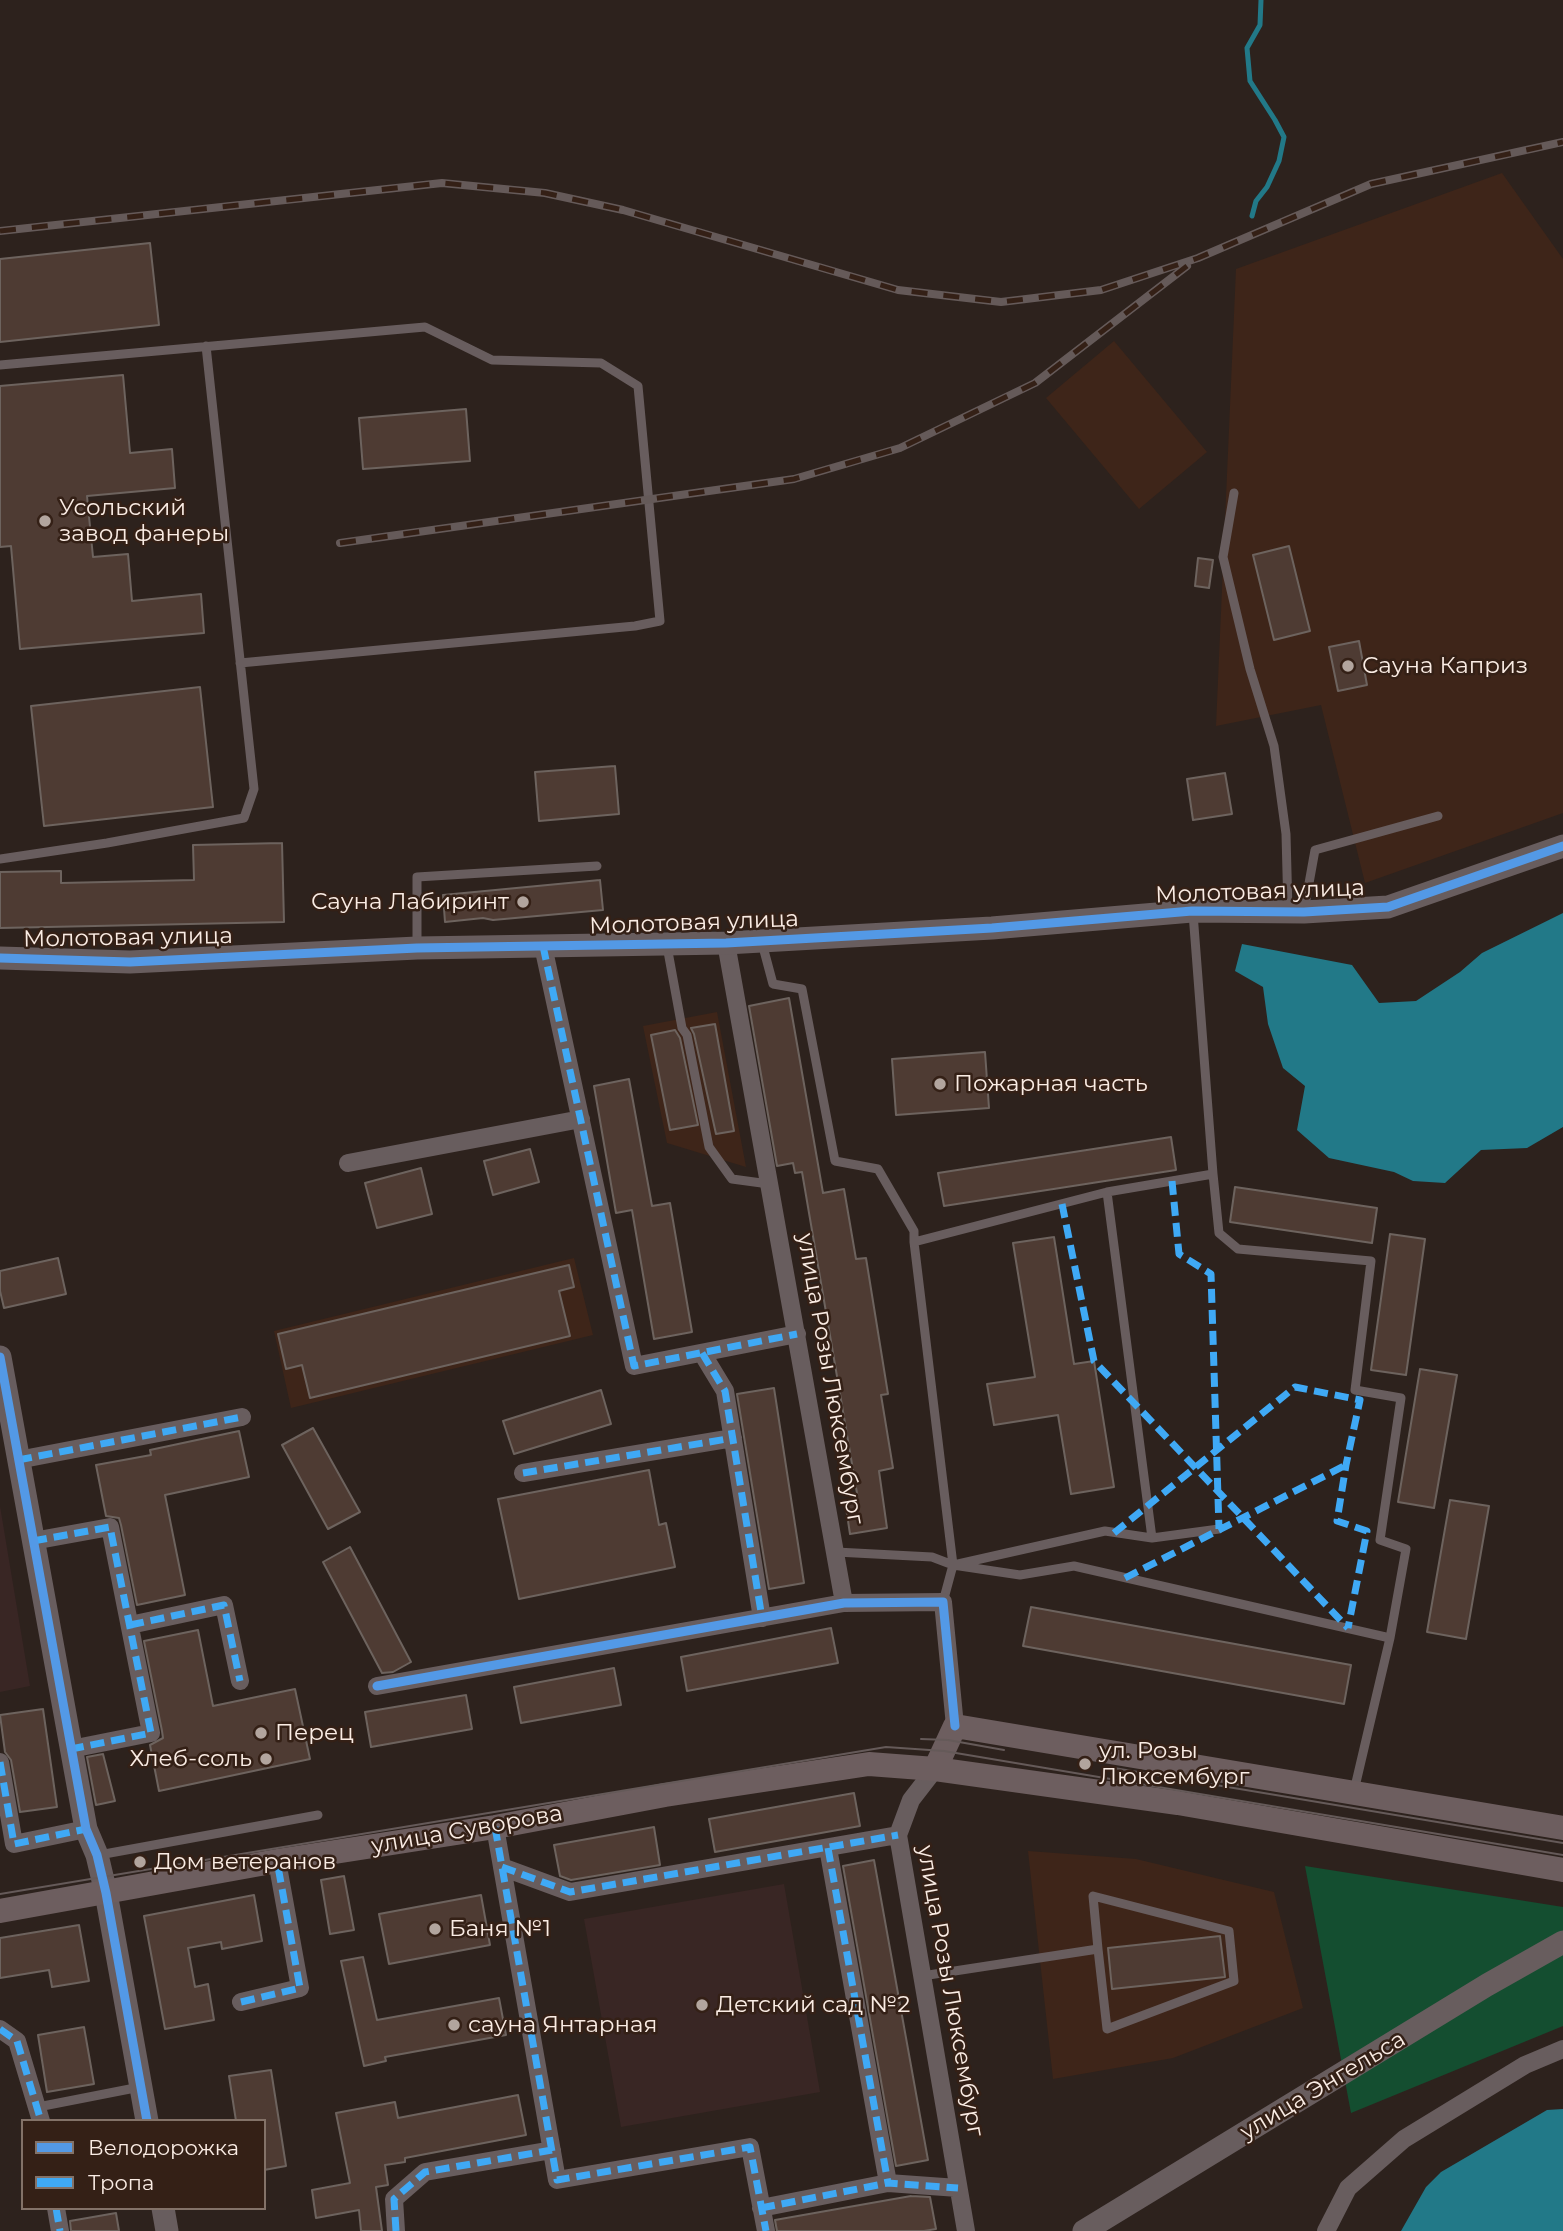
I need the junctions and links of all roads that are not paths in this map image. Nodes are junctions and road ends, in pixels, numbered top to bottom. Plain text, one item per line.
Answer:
1 (206, 346) junction
2 (0, 365) edge
3 (1234, 493) dead end
4 (240, 663) junction
5 (1438, 816) dead end
6 (1563, 846) edge
7 (0, 859) edge
8 (597, 866) dead end
9 (1192, 911) junction
10 (1296, 912) junction
11 (762, 941) junction
12 (726, 943) junction
13 (667, 944) junction
14 (543, 946) junction
15 (417, 948) junction
16 (0, 958) edge
17 (580, 1119) junction
18 (348, 1163) dead end
19 (1213, 1174) junction
20 (769, 1184) junction
21 (1107, 1192) junction
22 (914, 1242) junction
23 (797, 1334) junction
24 (702, 1353) junction
25 (1, 1368) edge
26 (242, 1417) dead end
27 (733, 1438) junction
28 (18, 1460) junction
29 (523, 1473) dead end
30 (1219, 1529) dead end
31 (1152, 1538) junction
32 (33, 1541) junction
33 (836, 1552) junction
34 (953, 1565) junction
35 (943, 1602) junction
36 (844, 1603) junction
37 (762, 1618) junction
38 (130, 1625) junction
39 (1390, 1637) junction
40 (240, 1681) dead end
41 (377, 1686) dead end
42 (955, 1726) junction
43 (71, 1749) junction
44 (0, 1762) edge
45 (935, 1769) junction
46 (3, 1792) edge
47 (1353, 1793) junction
48 (318, 1815) dead end
49 (495, 1827) junction
50 (1563, 1828) edge
51 (86, 1829) junction
52 (898, 1835) junction
53 (828, 1848) junction
54 (97, 1855) junction
55 (277, 1861) junction
56 (502, 1867) junction
57 (1563, 1870) edge
58 (106, 1894) junction
59 (0, 1911) edge
60 (1563, 1942) edge
61 (1098, 1950) junction
62 (922, 1976) junction
63 (241, 2002) dead end
64 (0, 2029) edge
65 (1563, 2049) edge
66 (141, 2087) junction
67 (40, 2114) edge
68 (147, 2119) edge
69 (552, 2150) junction
70 (888, 2183) junction
71 (958, 2188) junction
72 (761, 2208) junction
73 (56, 2210) edge
74 (163, 2210) edge
75 (60, 2231) edge
76 (167, 2231) edge
77 (396, 2231) edge
78 (765, 2231) edge
79 (966, 2231) edge
80 (1084, 2231) edge
81 (1326, 2231) edge

1 - 2 lane
1 - 4 lane
1 - 4 lane
3 - 10 lane
4 - 7 lane
5 - 10 lane
6 - 10 street, Молотовая улица
8 - 15 lane
9 - 10 street, Молотовая улица
9 - 11 street, Молотовая улица
9 - 19 lane
11 - 12 street, Молотовая улица
11 - 22 lane
12 - 13 street, Молотовая улица
12 - 20 street, улица Розы Люксембург
13 - 14 street, Молотовая улица
13 - 20 lane
14 - 15 street, Молотовая улица
14 - 17 street
15 - 16 street, Молотовая улица
17 - 18 street
17 - 24 street
19 - 21 lane
19 - 39 lane
20 - 23 street, улица Розы Люксембург
21 - 22 lane
21 - 31 lane
22 - 34 lane
23 - 24 street
23 - 33 street, улица Розы Люксембург
24 - 27 street
25 - 28 street
26 - 28 street
27 - 29 street
27 - 37 street
28 - 32 street
30 - 31 lane
31 - 34 lane
32 - 38 street
32 - 43 street
33 - 34 lane
33 - 36 street, улица Розы Люксембург
34 - 35 lane
34 - 39 lane
35 - 36 street
35 - 42 street
36 - 37 street
37 - 41 street
38 - 40 street
38 - 43 street
39 - 47 lane
42 - 45 main road
42 - 47 main road
43 - 51 street
44 - 46 street
45 - 49 main road, улица Суворова
45 - 52 street, улица Розы Люксембург
45 - 57 main road, улица Суворова
46 - 51 street
47 - 50 main road
48 - 54 lane
49 - 55 main road, улица Суворова
49 - 56 street
51 - 54 street
52 - 53 street
52 - 62 street, улица Розы Люксембург
53 - 56 street
53 - 70 street
54 - 58 street
55 - 58 main road, улица Суворова
55 - 63 street
56 - 69 street
58 - 59 main road, улица Суворова
58 - 66 street
60 - 80 street, улица Энгельса
61 - 61 lane
61 - 62 lane
62 - 71 street, улица Розы Люксембург
64 - 67 street
65 - 81 street
66 - 67 lane
66 - 68 street
69 - 72 street
69 - 77 street
70 - 71 street
70 - 72 street
71 - 79 street, улица Розы Люксембург
72 - 78 street
73 - 75 street
74 - 76 street

